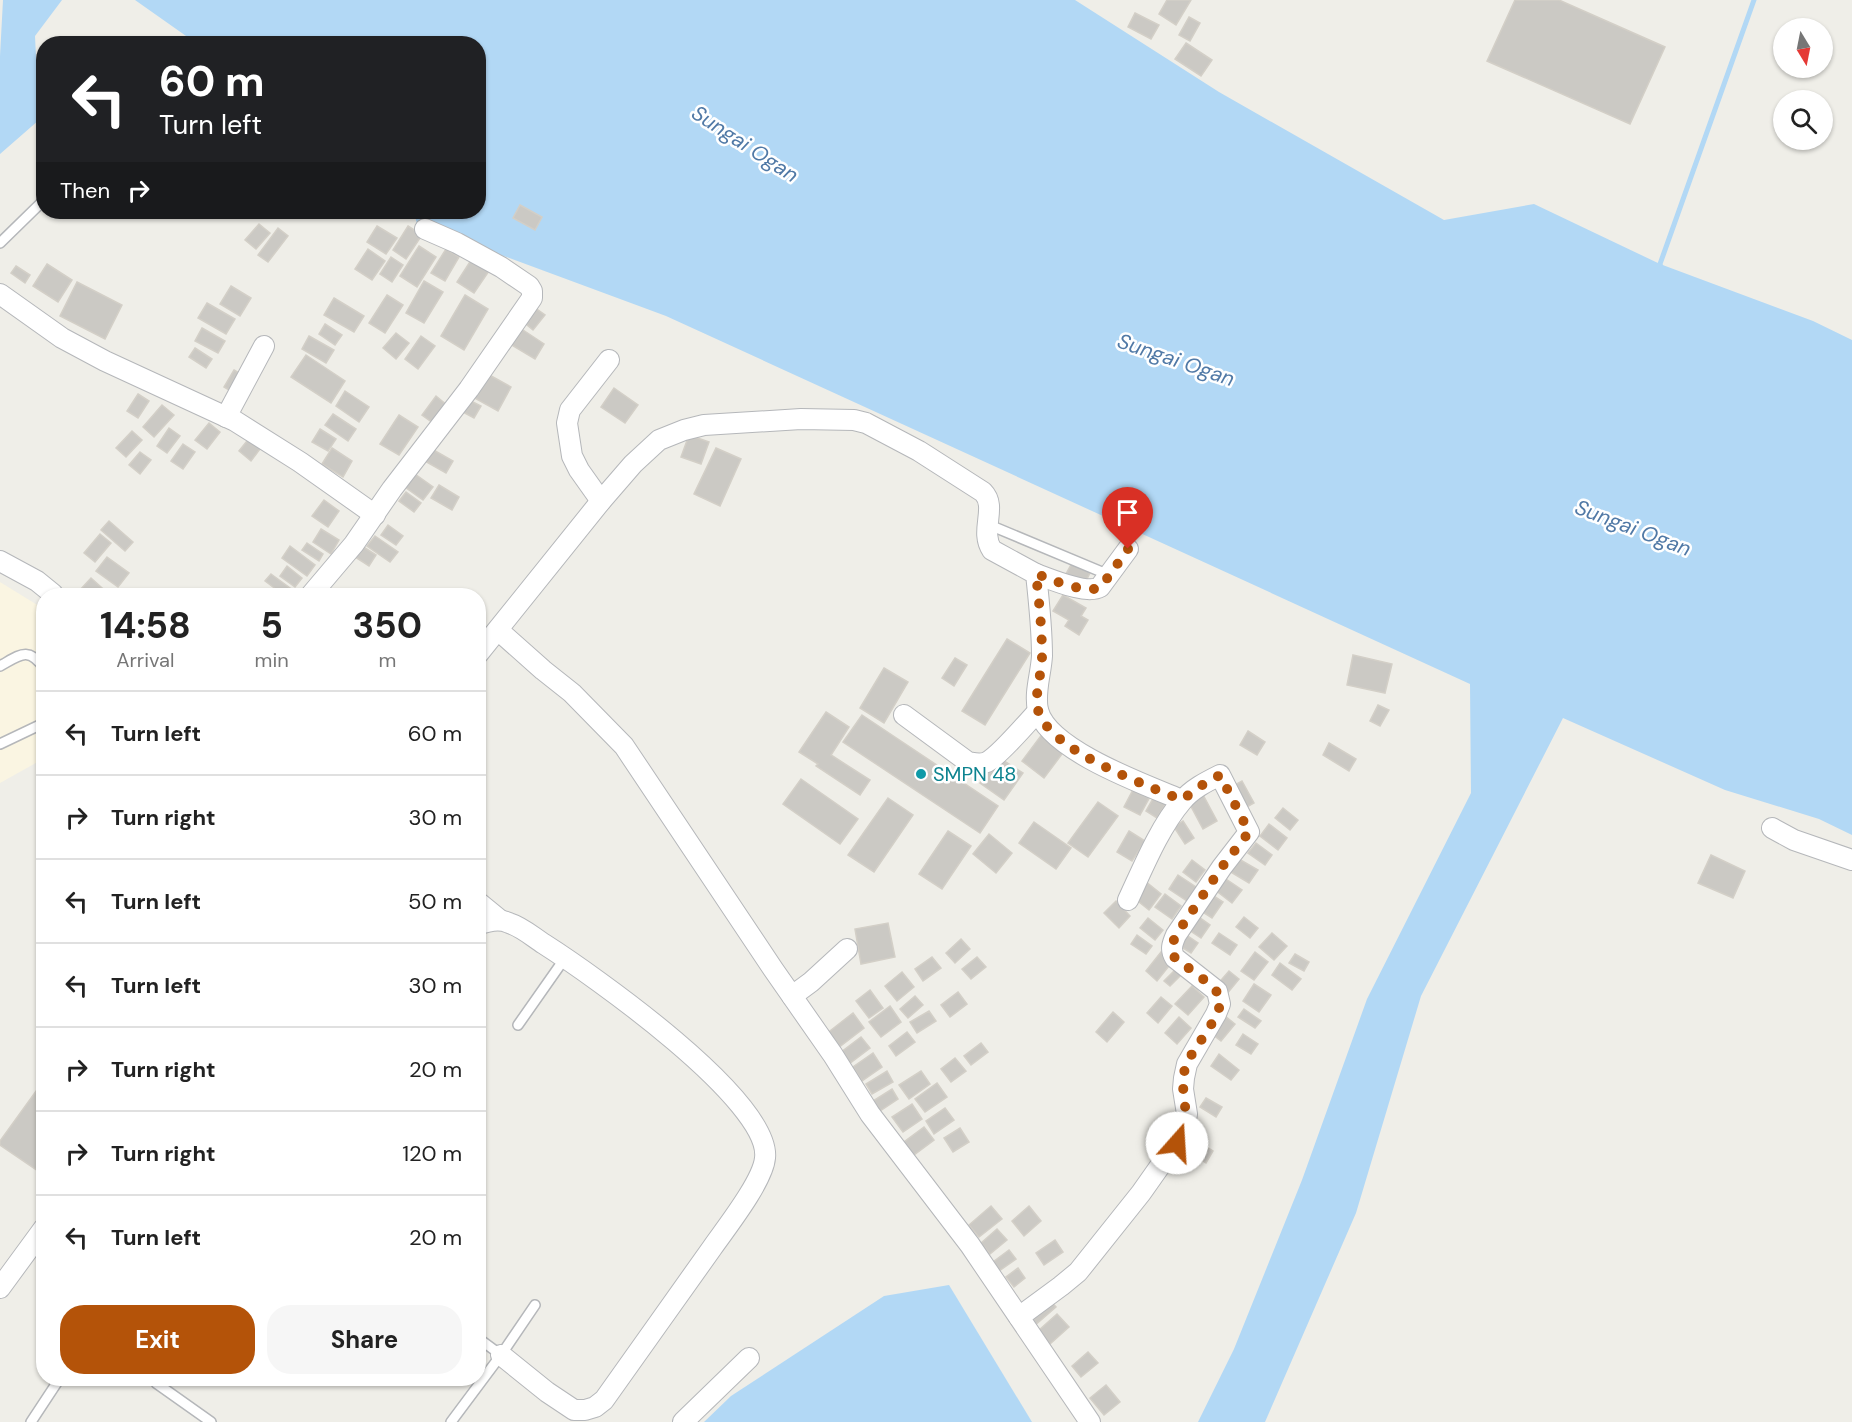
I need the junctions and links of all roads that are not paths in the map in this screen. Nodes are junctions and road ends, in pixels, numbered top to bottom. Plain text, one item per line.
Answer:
1 (36, 208) edge
2 (425, 229) dead end
3 (0, 243) edge
4 (0, 294) edge
5 (264, 346) dead end
6 (609, 360) dead end
7 (226, 417) junction
8 (601, 501) junction
9 (375, 515) junction
10 (987, 524) junction
11 (1128, 549) dead end
12 (0, 561) edge
13 (1036, 574) junction
14 (1109, 574) junction
15 (46, 588) edge
16 (317, 588) edge
17 (498, 630) junction
18 (486, 644) edge
19 (36, 658) edge
20 (0, 666) edge
21 (1038, 711) junction
22 (904, 715) dead end
23 (36, 727) edge
24 (0, 744) edge
25 (1182, 800) junction
26 (1772, 828) dead end
27 (1852, 860) edge
28 (1128, 900) dead end
29 (486, 909) edge
30 (500, 920) junction
31 (486, 923) edge
32 (847, 949) dead end
33 (565, 958) junction
34 (792, 996) junction
35 (518, 1025) dead end
36 (36, 1239) edge
37 (0, 1288) edge
38 (535, 1305) dead end
39 (1019, 1317) junction
40 (486, 1344) edge
41 (501, 1355) junction
42 (749, 1358) dead end
43 (486, 1375) edge
44 (55, 1386) edge
45 (160, 1386) edge
46 (478, 1386) edge
47 (31, 1422) edge
48 (211, 1422) edge
49 (451, 1422) edge
50 (683, 1422) edge
51 (1090, 1422) edge

1 - 3 lane
2 - 9 street
4 - 7 street
5 - 7 street
6 - 8 street
7 - 9 street
8 - 10 street
8 - 17 street
9 - 16 street
10 - 13 street
10 - 14 lane
11 - 14 street
12 - 15 street
13 - 14 street
13 - 21 street
17 - 18 street
17 - 34 street
19 - 20 lane
21 - 22 street
21 - 25 street
23 - 24 lane
25 - 28 street
25 - 39 street
26 - 27 street
29 - 30 street
30 - 31 street
30 - 33 street
32 - 34 street
33 - 35 lane
33 - 41 street
34 - 39 street
36 - 37 street
38 - 41 lane
39 - 51 street
40 - 41 lane
41 - 43 lane
42 - 50 street
44 - 47 lane
45 - 48 lane
46 - 49 lane

